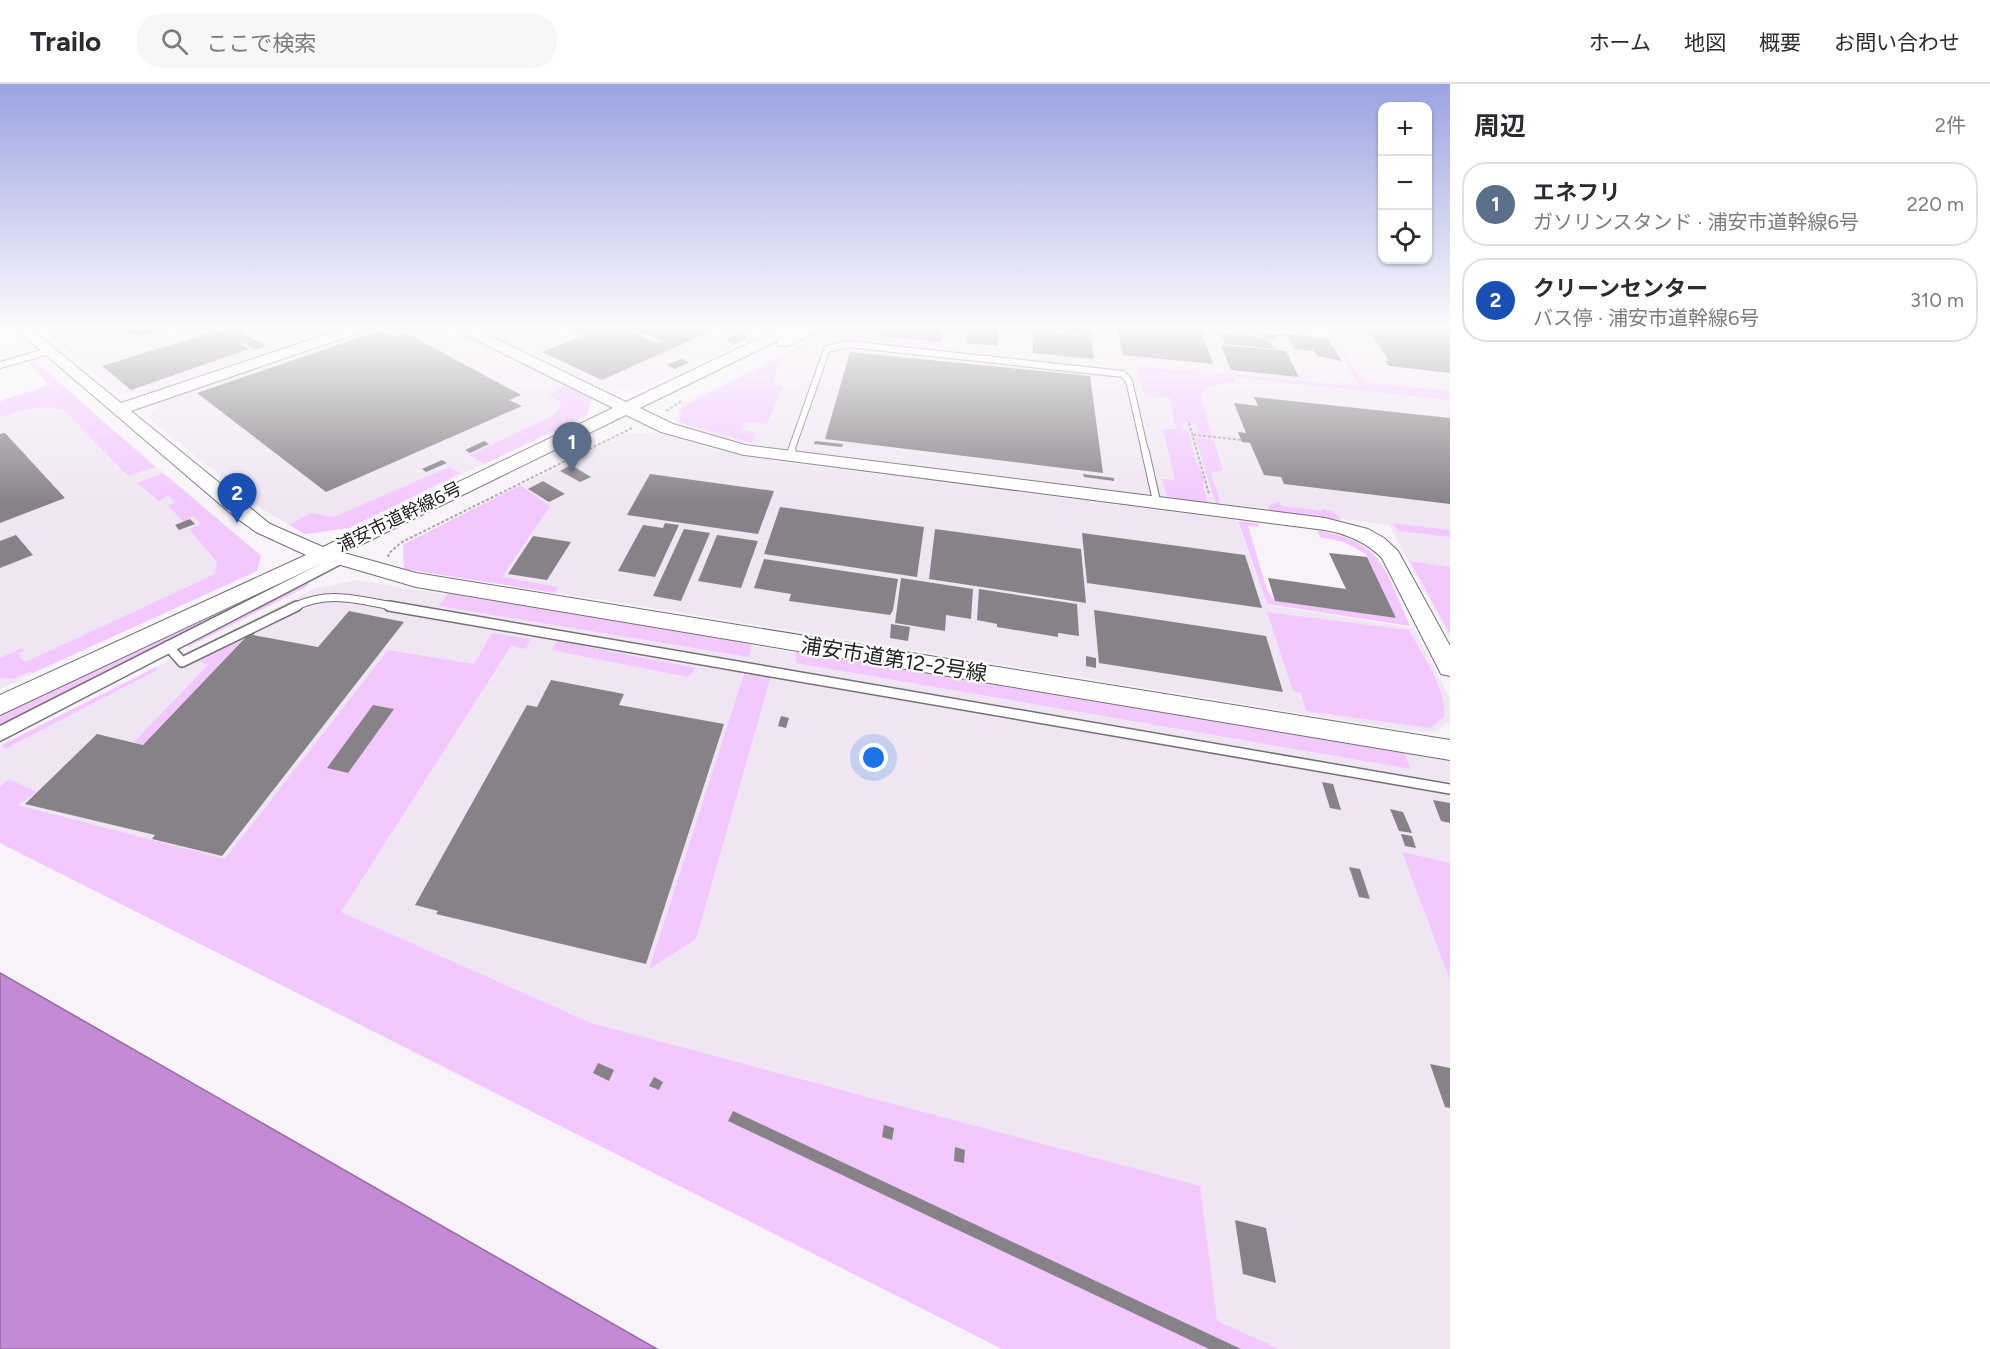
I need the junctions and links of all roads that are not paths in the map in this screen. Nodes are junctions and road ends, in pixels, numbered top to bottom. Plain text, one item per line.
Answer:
1 (89, 385) edge
2 (191, 385) edge
3 (570, 385) edge
4 (688, 385) edge
5 (697, 385) edge
6 (814, 385) edge
7 (1130, 385) edge
8 (118, 410) junction
9 (630, 417) junction
10 (789, 458) junction
11 (1157, 503) junction
12 (332, 556) junction
13 (168, 646) junction
14 (1450, 668) edge
15 (0, 706) edge
16 (0, 734) edge
17 (1450, 750) edge
18 (1450, 789) edge

1 - 8 street, 浦安市道第12-2号線
2 - 8 street
3 - 9 street
4 - 9 street, 浦安市道幹線6号
5 - 9 street
6 - 10 lane
7 - 11 lane
8 - 12 street, 浦安市道第12-2号線
9 - 10 street
9 - 12 street, 浦安市道幹線6号
10 - 11 street
11 - 14 street
12 - 13 street, 浦安市道幹線6号
12 - 15 street, 浦安市道幹線6号
12 - 17 street, 浦安市道第12-2号線
13 - 16 street, 浦安市道幹線6号
13 - 18 lane

